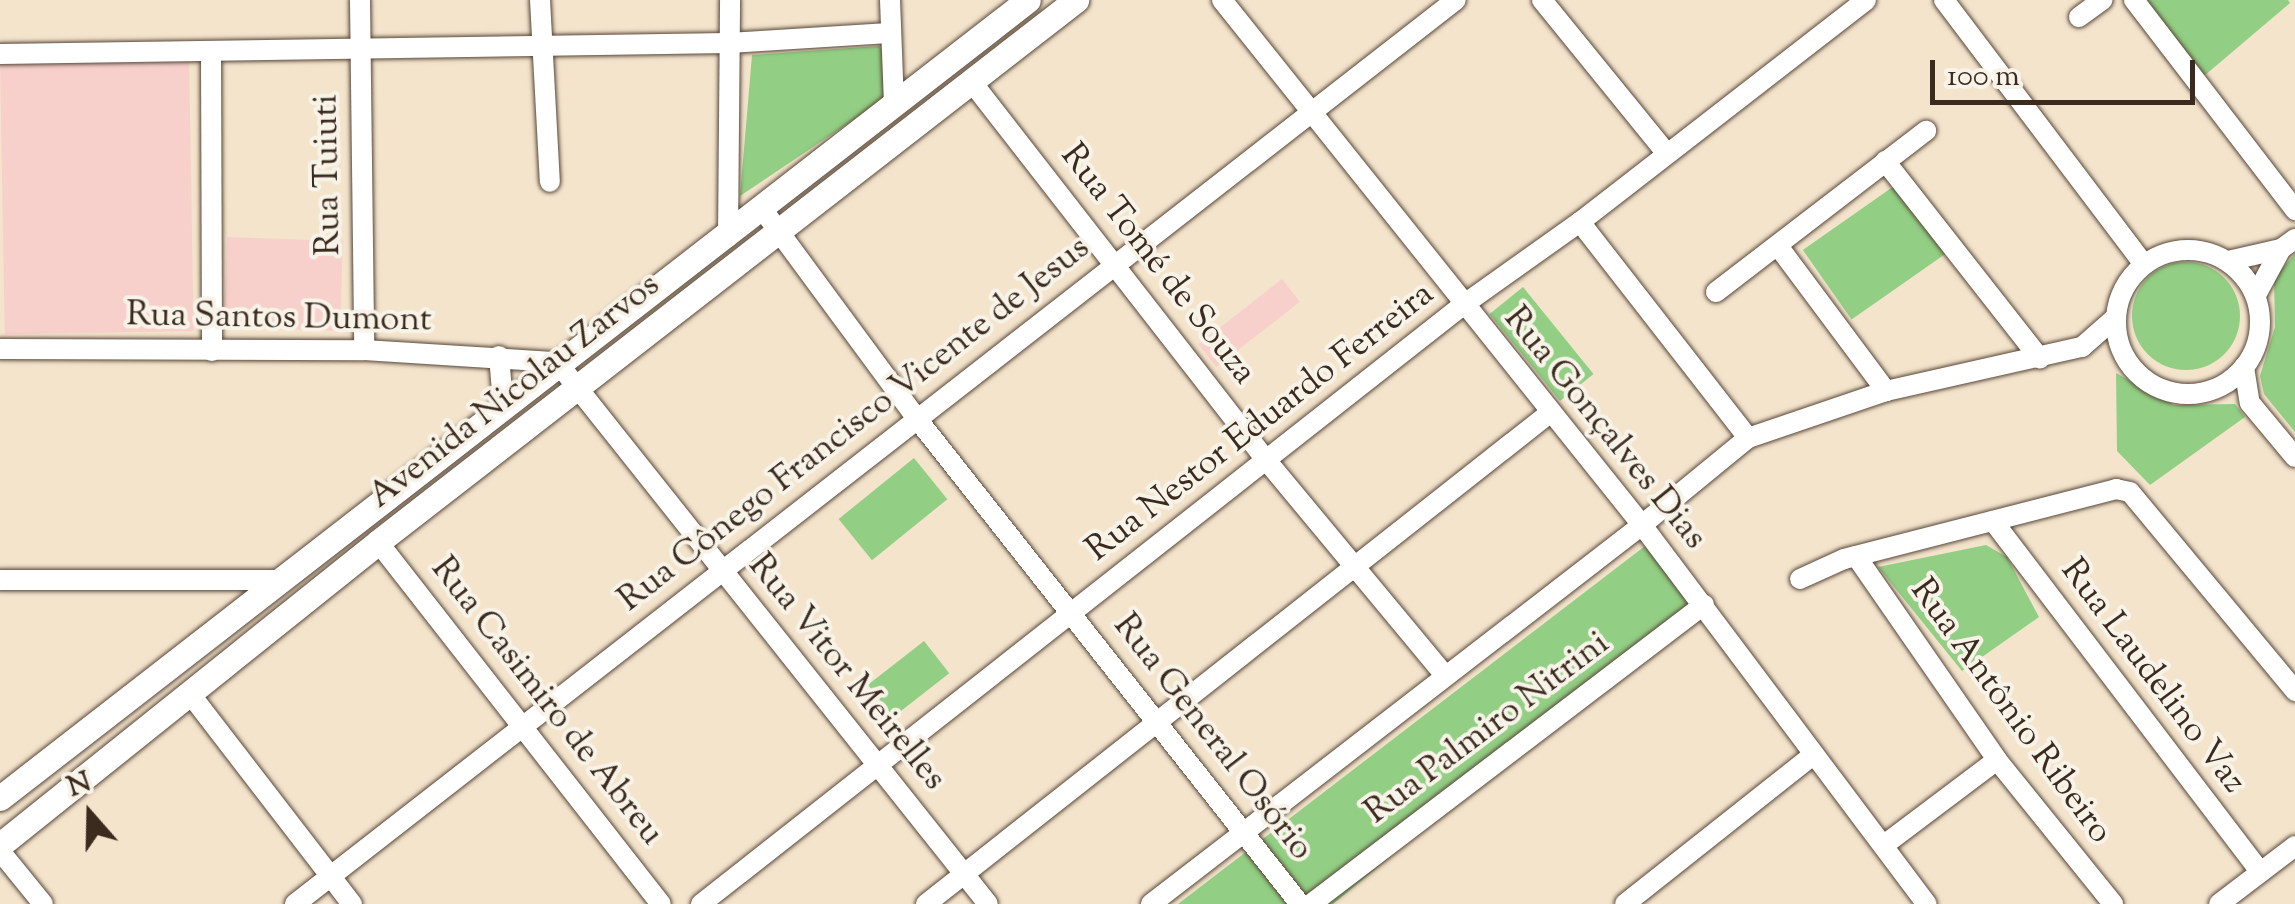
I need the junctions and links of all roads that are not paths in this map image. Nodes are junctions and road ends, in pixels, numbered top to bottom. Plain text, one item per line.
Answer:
1 (360, 0) edge
2 (540, 0) edge
3 (730, 0) edge
4 (890, 0) edge
5 (1028, 0) edge
6 (1076, 0) edge
7 (1222, 0) edge
8 (1456, 0) edge
9 (1542, 0) edge
10 (1944, 0) edge
11 (2102, 0) edge
12 (2134, 0) edge
13 (1864, 1) edge
14 (2078, 17) dead end
15 (889, 33) junction
16 (729, 43) junction
17 (542, 46) junction
18 (360, 48) junction
19 (212, 52) junction
20 (0, 54) edge
21 (952, 60) junction
22 (971, 81) junction
23 (894, 106) junction
24 (1312, 113) junction
25 (1926, 130) dead end
26 (1667, 154) junction
27 (1885, 161) junction
28 (550, 182) dead end
29 (763, 210) junction
30 (2295, 210) edge
31 (1580, 222) junction
32 (780, 232) junction
33 (728, 237) junction
34 (2288, 244) edge
35 (1778, 246) junction
36 (2228, 260) junction
37 (2144, 264) junction
38 (1114, 266) junction
39 (1716, 292) dead end
40 (2256, 295) junction
41 (1463, 305) junction
42 (2116, 316) junction
43 (2082, 347) junction
44 (0, 349) edge
45 (364, 350) junction
46 (212, 351) junction
47 (499, 356) junction
48 (2124, 356) junction
49 (2040, 359) junction
50 (556, 362) junction
51 (2244, 367) junction
52 (578, 389) junction
53 (2214, 389) junction
54 (1886, 391) junction
55 (503, 403) junction
56 (2250, 403) junction
57 (1551, 412) junction
58 (918, 420) junction
59 (1748, 438) junction
60 (2295, 457) edge
61 (1268, 461) junction
62 (1992, 521) junction
63 (1642, 525) junction
64 (378, 542) junction
65 (1856, 556) junction
66 (1355, 568) junction
67 (722, 570) junction
68 (1800, 579) dead end
69 (0, 580) edge
70 (283, 580) junction
71 (1704, 605) junction
72 (1073, 613) junction
73 (1444, 674) junction
74 (2295, 691) edge
75 (191, 695) junction
76 (521, 723) junction
77 (1157, 726) junction
78 (1813, 755) junction
79 (1997, 760) junction
80 (878, 765) junction
81 (0, 798) edge
82 (1245, 832) junction
83 (1884, 845) junction
84 (2295, 846) edge
85 (0, 848) edge
86 (2260, 872) junction
87 (965, 874) junction
88 (331, 876) junction
89 (1916, 900) edge
90 (42, 904) edge
91 (294, 904) edge
92 (352, 904) edge
93 (661, 904) edge
94 (700, 904) edge
95 (926, 904) edge
96 (988, 904) edge
97 (1151, 904) edge
98 (1300, 904) edge
99 (1311, 904) edge
100 (1625, 904) edge
101 (2113, 904) edge
102 (2220, 904) edge

1 - 18 street, Rua Tuiuti
2 - 17 street
3 - 16 street
4 - 15 street
5 - 21 main road, Avenida Nicolau Zarvos
6 - 22 main road, Avenida Nicolau Zarvos
7 - 24 street, Rua Gonçalves Dias
8 - 24 street, Rua Cônego Francisco Vicente de Jesus
9 - 26 street
10 - 37 street
11 - 14 street
12 - 30 street
13 - 26 street, Rua Nestor Eduardo Ferreira
15 - 16 street
15 - 23 street
16 - 17 street
16 - 33 street
17 - 18 street
17 - 28 street
18 - 19 street
18 - 45 street, Rua Tuiuti
19 - 20 street
19 - 46 street
21 - 22 main road
21 - 23 main road, Avenida Nicolau Zarvos
22 - 32 main road, Avenida Nicolau Zarvos
22 - 38 street, Rua Tomé de Souza
23 - 29 main road, Avenida Nicolau Zarvos
24 - 38 street, Rua Cônego Francisco Vicente de Jesus
24 - 41 street, Rua Gonçalves Dias
25 - 27 street
26 - 31 street, Rua Nestor Eduardo Ferreira
27 - 35 street
27 - 49 street
29 - 32 street, Rua General Osório
29 - 33 main road, Avenida Nicolau Zarvos
31 - 41 street, Rua Nestor Eduardo Ferreira
31 - 59 street
32 - 52 main road, Avenida Nicolau Zarvos
32 - 58 street, Rua General Osório
33 - 50 main road, Avenida Nicolau Zarvos
34 - 36 street
34 - 40 street
35 - 39 street
35 - 54 street
36 - 37 street
36 - 40 street
37 - 42 street
38 - 58 street, Rua Cônego Francisco Vicente de Jesus
38 - 61 street, Rua Tomé de Souza
40 - 51 street
41 - 57 street, Rua Gonçalves Dias
41 - 61 street, Rua Nestor Eduardo Ferreira
42 - 43 street
42 - 48 street
43 - 48 street
43 - 49 street
44 - 46 street, Rua Santos Dumont
45 - 46 street, Rua Santos Dumont
45 - 47 street, Rua Santos Dumont
47 - 50 street, Rua Santos Dumont
47 - 55 street
48 - 53 street
49 - 54 street
50 - 52 street, Rua Vitor Meirelles
50 - 55 main road, Avenida Nicolau Zarvos
51 - 53 street
51 - 56 street
52 - 64 main road, Avenida Nicolau Zarvos
52 - 67 street, Rua Vitor Meirelles
53 - 56 street
54 - 59 street
55 - 70 main road, Avenida Nicolau Zarvos
56 - 60 street
57 - 63 street, Rua Gonçalves Dias
57 - 66 street
58 - 67 street, Rua Cônego Francisco Vicente de Jesus
58 - 72 street, Rua General Osório
59 - 63 street
61 - 66 street, Rua Tomé de Souza
61 - 72 street, Rua Nestor Eduardo Ferreira
62 - 65 street
62 - 74 street
62 - 86 street, Rua Laudelino Vaz
63 - 71 street, Rua Gonçalves Dias
63 - 73 street
64 - 75 main road, Avenida Nicolau Zarvos
64 - 76 street, Rua Casimiro de Abreu
65 - 68 street
65 - 79 street, Rua Antônio Ribeiro
66 - 73 street, Rua Tomé de Souza
66 - 77 street
67 - 76 street, Rua Cônego Francisco Vicente de Jesus
67 - 80 street, Rua Vitor Meirelles
69 - 70 street
70 - 81 main road, Avenida Nicolau Zarvos
71 - 78 street, Rua Gonçalves Dias
71 - 99 street, Rua Palmiro Nitrini
72 - 77 street, Rua General Osório
72 - 80 street, Rua Nestor Eduardo Ferreira
73 - 82 street
75 - 85 main road, Avenida Nicolau Zarvos
75 - 88 street
76 - 88 street, Rua Cônego Francisco Vicente de Jesus
76 - 93 street, Rua Casimiro de Abreu
77 - 82 street, Rua General Osório
77 - 87 street
78 - 83 street, Rua Gonçalves Dias
78 - 100 street
79 - 83 street
79 - 101 street, Rua Antônio Ribeiro
80 - 87 street, Rua Vitor Meirelles
80 - 94 street, Rua Nestor Eduardo Ferreira
82 - 97 street
82 - 98 street, Rua General Osório
83 - 89 street, Rua Gonçalves Dias
84 - 86 street
85 - 90 street
86 - 102 street
87 - 95 street
87 - 96 street, Rua Vitor Meirelles
88 - 91 street, Rua Cônego Francisco Vicente de Jesus
88 - 92 street

